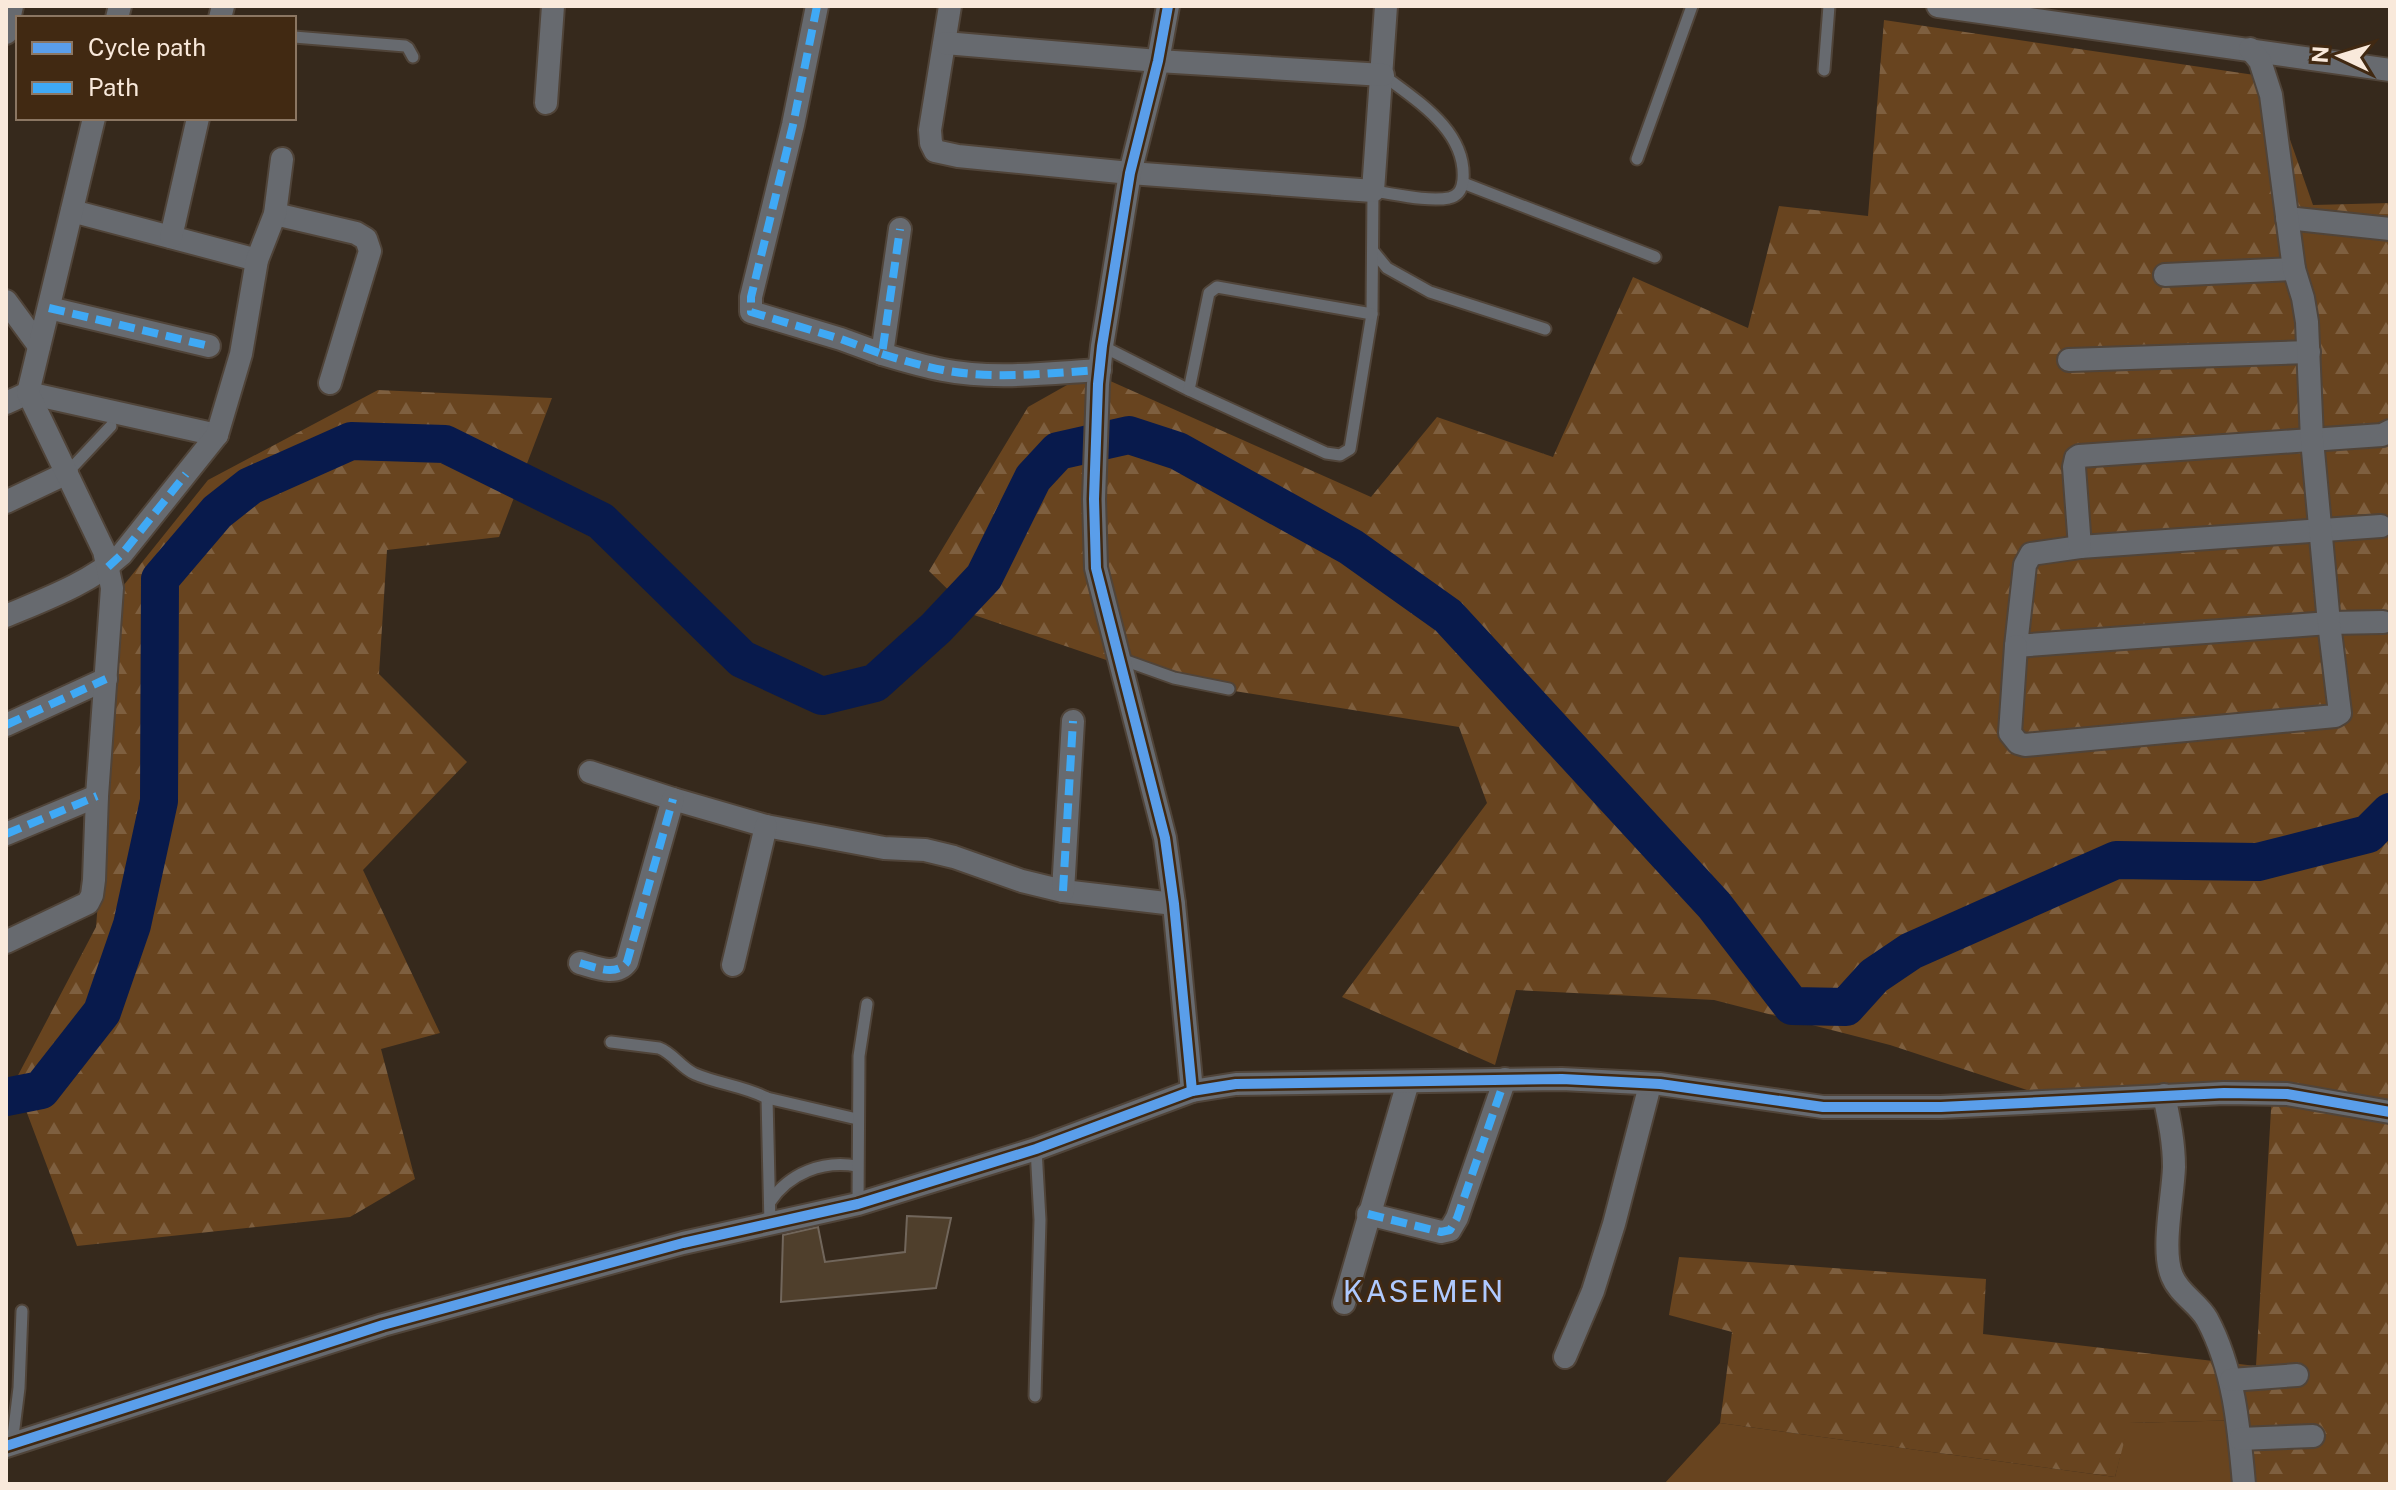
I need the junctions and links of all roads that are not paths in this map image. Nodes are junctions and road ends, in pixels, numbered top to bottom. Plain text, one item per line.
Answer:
1 (12, 6) edge
2 (553, 6) edge
3 (817, 6) edge
4 (950, 6) edge
5 (1168, 6) edge
6 (1386, 6) edge
7 (1692, 6) edge
8 (1829, 6) edge
9 (1938, 6) edge
10 (6, 33) edge
11 (296, 37) edge
12 (945, 43) junction
13 (2250, 49) junction
14 (413, 57) dead end
15 (1158, 61) junction
16 (1824, 70) dead end
17 (2390, 70) edge
18 (1383, 75) junction
19 (546, 103) dead end
20 (94, 120) edge
21 (198, 120) edge
22 (282, 159) dead end
23 (1637, 159) dead end
24 (1130, 173) junction
25 (1463, 183) junction
26 (1373, 191) junction
27 (72, 211) junction
28 (275, 214) junction
29 (2287, 218) junction
30 (900, 229) dead end
31 (2390, 229) edge
32 (171, 237) junction
33 (1373, 251) junction
34 (1655, 257) dead end
35 (257, 260) junction
36 (2294, 269) junction
37 (2165, 275) dead end
38 (6, 301) edge
39 (49, 308) junction
40 (1372, 314) junction
41 (1545, 329) dead end
42 (39, 346) junction
43 (209, 346) dead end
44 (1102, 346) junction
45 (2309, 352) junction
46 (882, 354) junction
47 (2069, 360) dead end
48 (1099, 377) junction
49 (330, 383) dead end
50 (1189, 390) junction
51 (28, 393) junction
52 (6, 403) edge
53 (111, 426) dead end
54 (2390, 431) edge
55 (217, 435) junction
56 (2312, 440) junction
57 (67, 473) junction
58 (6, 502) edge
59 (2381, 526) dead end
60 (2322, 530) junction
61 (2080, 547) junction
62 (108, 567) junction
63 (6, 616) edge
64 (2383, 622) dead end
65 (2329, 623) junction
66 (2016, 646) junction
67 (1118, 658) junction
68 (106, 679) junction
69 (1229, 689) dead end
70 (1073, 721) dead end
71 (6, 725) edge
72 (590, 772) dead end
73 (97, 796) junction
74 (673, 799) junction
75 (766, 826) junction
76 (6, 834) edge
77 (1063, 891) junction
78 (1174, 904) junction
79 (6, 942) edge
80 (580, 963) dead end
81 (733, 965) dead end
82 (867, 1004) dead end
83 (611, 1042) dead end
84 (1505, 1079) junction
85 (1408, 1082) junction
86 (1650, 1085) junction
87 (1192, 1091) junction
88 (2164, 1095) junction
89 (767, 1098) junction
90 (2390, 1112) edge
91 (857, 1119) junction
92 (1036, 1149) junction
93 (857, 1166) junction
94 (858, 1204) junction
95 (770, 1213) junction
96 (1368, 1214) junction
97 (1344, 1303) dead end
98 (22, 1311) dead end
99 (1565, 1357) dead end
100 (2297, 1375) dead end
101 (2231, 1380) junction
102 (1035, 1396) dead end
103 (2313, 1436) dead end
104 (2240, 1439) junction
105 (9, 1445) edge
106 (2244, 1484) edge

1 - 10 street
2 - 19 street
3 - 46 street
4 - 12 street
5 - 15 street
6 - 18 street
7 - 23 lane
8 - 16 lane
9 - 13 street
11 - 14 lane
12 - 15 street
12 - 24 street
13 - 17 street
13 - 29 street
15 - 18 street
15 - 24 street
18 - 25 lane
18 - 26 street
20 - 27 street
21 - 32 street
22 - 28 street
24 - 26 street
24 - 44 street
25 - 26 lane
25 - 34 lane
26 - 33 lane
27 - 32 street
27 - 39 street
28 - 35 street
28 - 49 street
29 - 31 street
29 - 36 street
30 - 46 street
32 - 35 street
33 - 40 lane
33 - 41 lane
35 - 55 street
36 - 37 street
36 - 45 street
38 - 42 street
39 - 42 street
39 - 43 street
40 - 50 lane
40 - 50 lane
42 - 51 street
44 - 48 street
44 - 50 lane
45 - 47 street
45 - 56 street
46 - 48 street
48 - 67 street
51 - 52 street
51 - 55 street
51 - 57 street
53 - 57 lane
54 - 56 street
55 - 62 street
56 - 60 street
56 - 61 street
57 - 58 street
57 - 62 street
59 - 60 street
60 - 61 street
60 - 65 street
61 - 66 street
62 - 63 street
62 - 68 street
64 - 65 street
65 - 66 street
65 - 66 street
67 - 69 lane
67 - 78 street
68 - 71 street
68 - 73 street
70 - 77 street
72 - 74 street
73 - 76 street
73 - 79 street
74 - 75 street
74 - 80 street
75 - 77 street
75 - 81 street
77 - 78 street
78 - 87 street
82 - 91 lane
83 - 89 lane
84 - 85 street
84 - 86 street
84 - 96 street
85 - 87 street
85 - 96 street
86 - 88 street
86 - 99 street
87 - 92 street
88 - 90 street
88 - 101 street
89 - 91 lane
89 - 95 lane
91 - 93 lane
92 - 94 street
92 - 102 lane
93 - 94 lane
93 - 95 lane
94 - 95 street
95 - 105 street
96 - 97 street
98 - 105 lane
100 - 101 street
101 - 104 street
103 - 104 street
104 - 106 street

